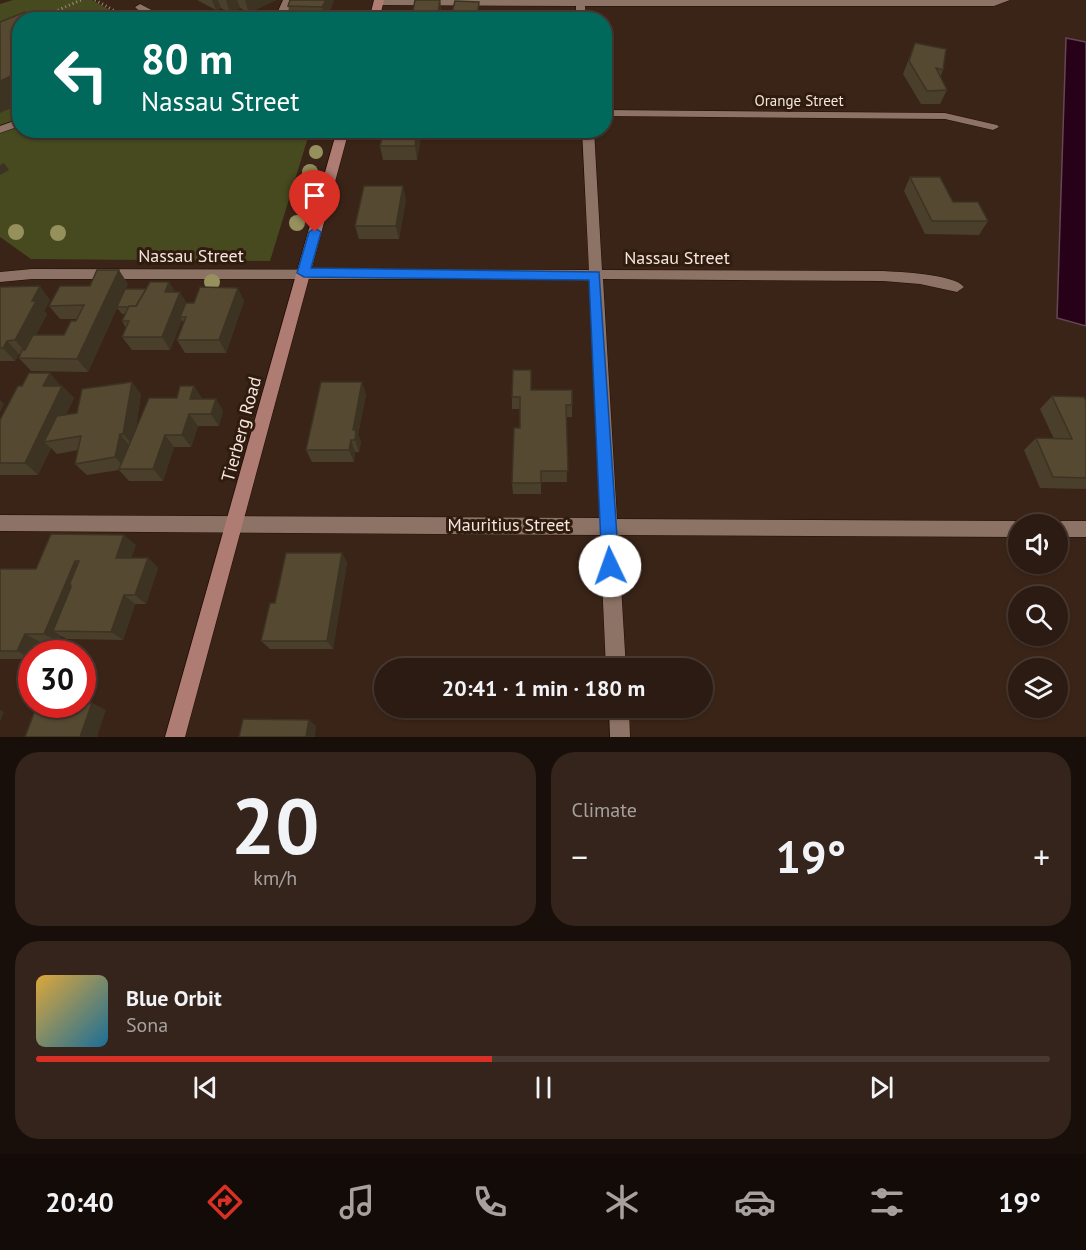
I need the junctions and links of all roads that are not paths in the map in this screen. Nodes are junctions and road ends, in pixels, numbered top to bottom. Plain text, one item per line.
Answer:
1 (1005, 0) edge
2 (379, 1) edge
3 (580, 1) edge
4 (140, 7) road end
5 (149, 12) edge
6 (612, 113) edge
7 (993, 127) dead end
8 (341, 138) edge
9 (588, 138) edge
10 (3, 273) edge
11 (304, 273) junction
12 (595, 275) junction
13 (957, 287) dead end
14 (0, 523) edge
15 (235, 523) junction
16 (608, 525) junction
17 (1008, 529) edge
18 (1068, 529) edge
19 (1086, 530) edge
20 (615, 658) edge
21 (619, 718) edge
22 (175, 737) edge
23 (620, 737) edge

1 - 3 street
2 - 3 street
4 - 5 street
6 - 7 street, Orange Street
8 - 11 street, Tierberg Road
9 - 12 street
10 - 11 street, Nassau Street
11 - 12 street, Nassau Street
11 - 15 street, Tierberg Road
12 - 13 street, Nassau Street
12 - 16 street
14 - 15 street, Mauritius Street
15 - 16 street, Mauritius Street
15 - 22 street, Tierberg Road
16 - 17 street, Mauritius Street
16 - 20 street
18 - 19 street
21 - 23 street

